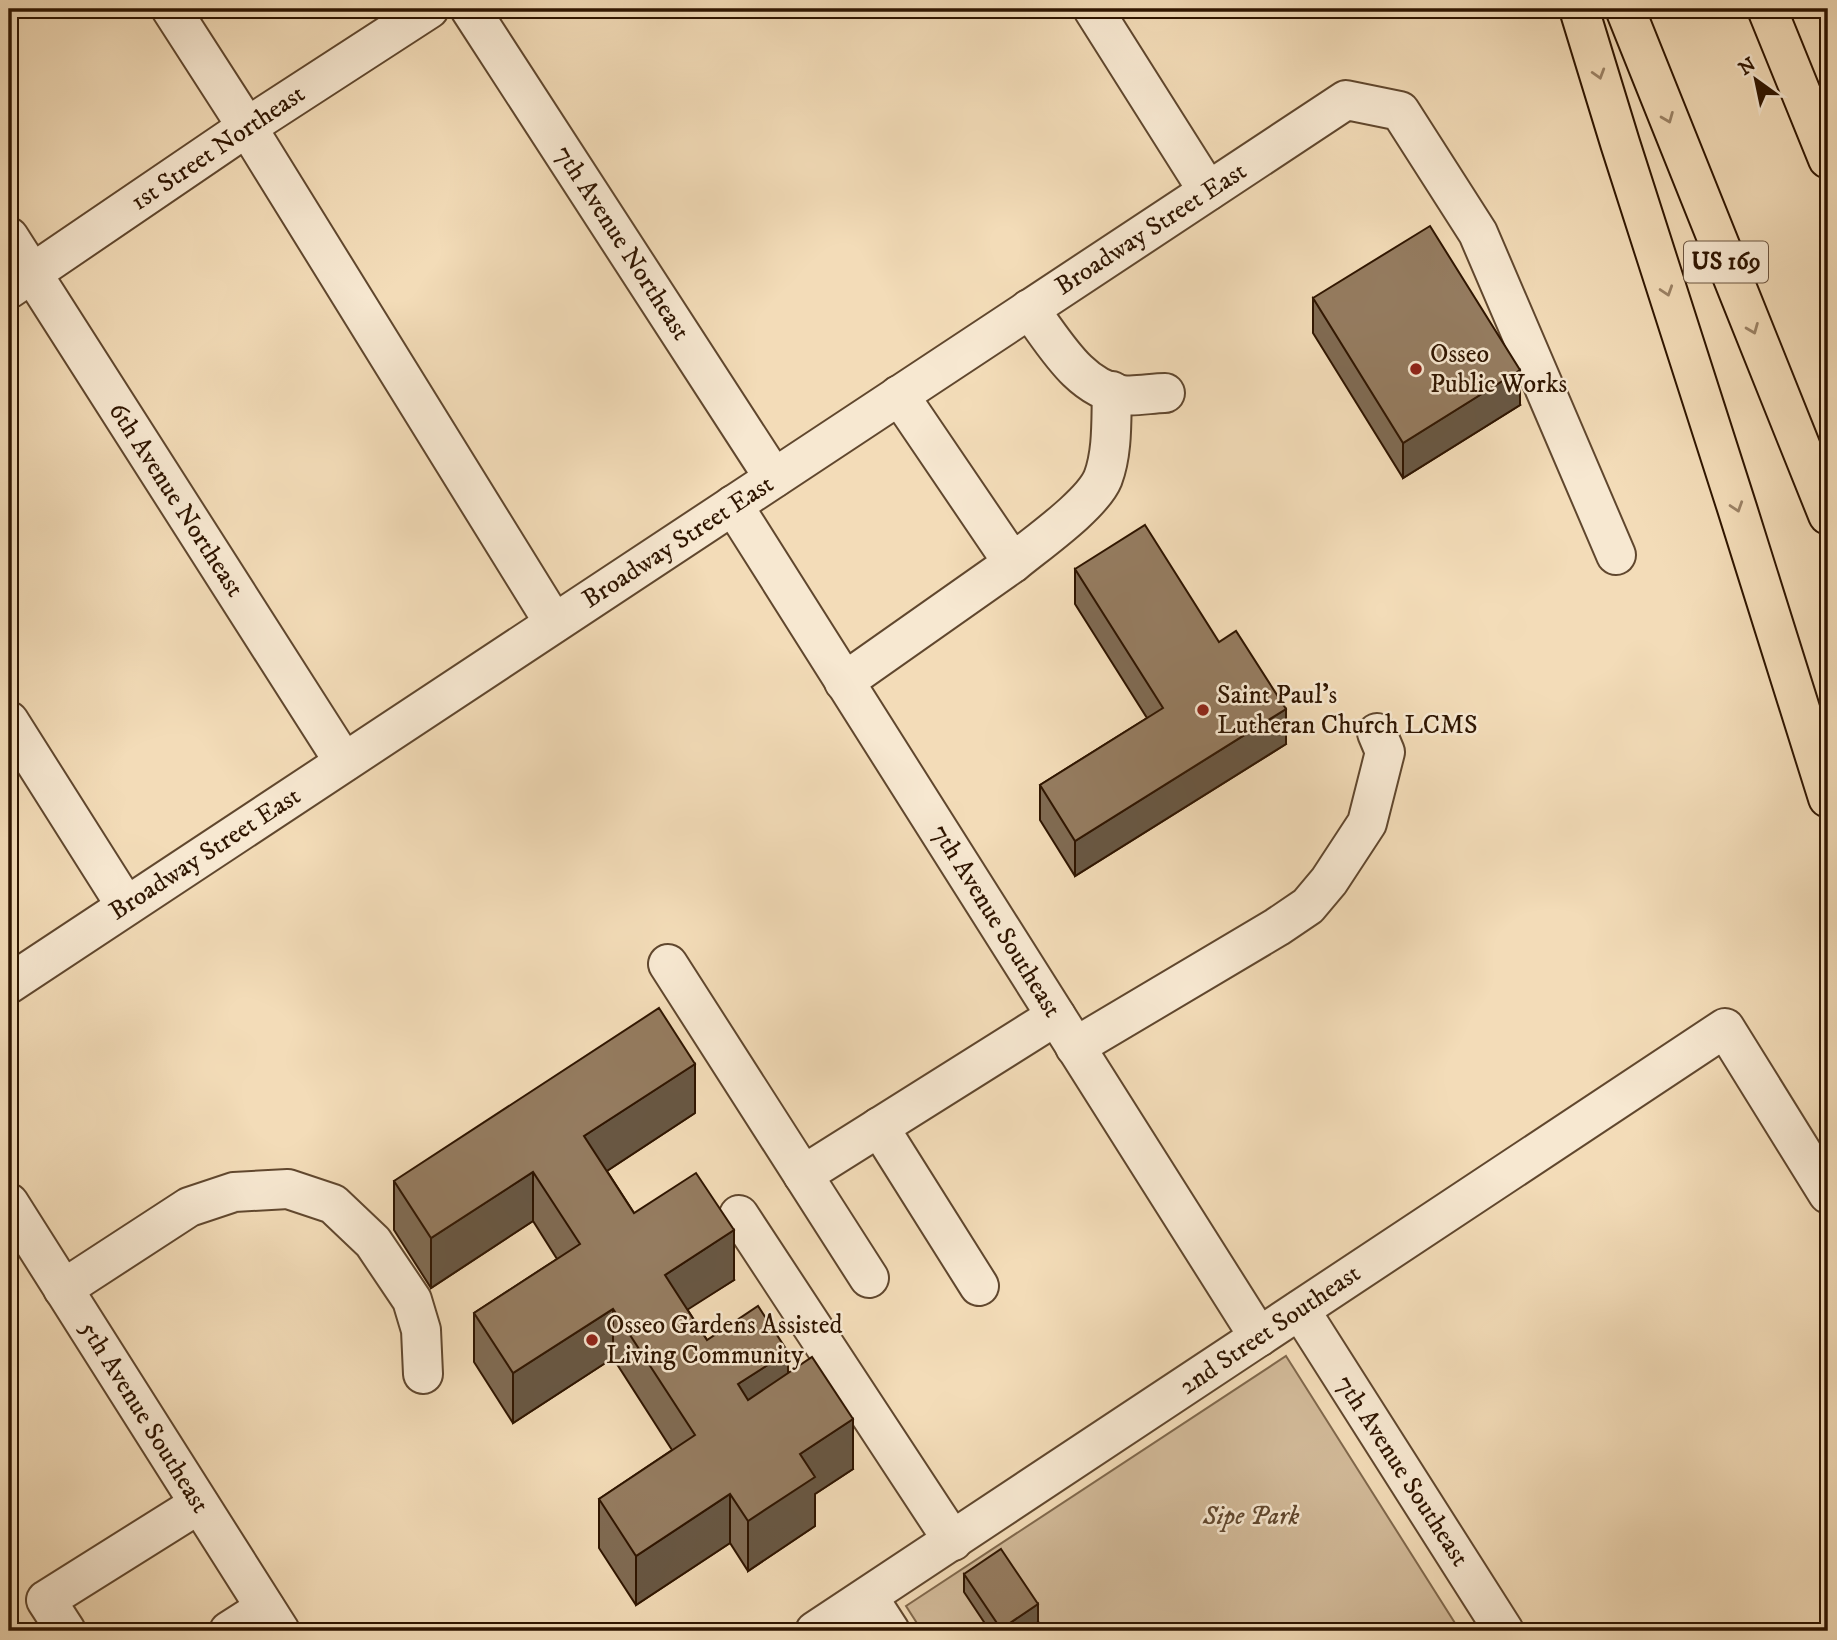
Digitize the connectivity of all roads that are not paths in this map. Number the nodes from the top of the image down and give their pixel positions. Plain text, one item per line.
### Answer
1 (171, 9) edge
2 (429, 9) edge
3 (470, 9) edge
4 (1093, 9) edge
5 (1579, 9) edge
6 (1625, 9) edge
7 (1767, 9) edge
8 (247, 127) junction
9 (1828, 159) edge
10 (1209, 191) junction
11 (9, 237) edge
12 (20, 281) edge
13 (1029, 309) junction
14 (1112, 391) junction
15 (1165, 393) dead end
16 (900, 395) junction
17 (774, 478) junction
18 (733, 505) junction
19 (1828, 515) edge
20 (1616, 555) dead end
21 (1013, 563) junction
22 (554, 623) junction
23 (844, 682) junction
24 (9, 721) edge
25 (1377, 733) dead end
26 (344, 762) junction
27 (1828, 798) edge
28 (126, 906) junction
29 (668, 964) dead end
30 (9, 984) edge
31 (1066, 1031) junction
32 (879, 1127) junction
33 (803, 1175) junction
34 (1828, 1194) edge
35 (9, 1203) edge
36 (739, 1214) dead end
37 (869, 1278) dead end
38 (979, 1286) dead end
39 (63, 1289) junction
40 (1300, 1310) junction
41 (1259, 1337) junction
42 (423, 1374) dead end
43 (199, 1504) junction
44 (953, 1541) junction
45 (868, 1597) junction
46 (272, 1620) edge
47 (66, 1631) edge
48 (229, 1631) edge
49 (815, 1631) edge
50 (890, 1631) edge
51 (1504, 1631) edge

1 - 8 street
2 - 8 street, 1st Street Northeast
3 - 17 street, 7th Avenue Northeast
4 - 10 street
5 -> 27 highway
6 -> 19 highway, US 169
7 - 9 highway
8 - 12 street, 1st Street Northeast
8 - 22 street
10 - 13 street, Broadway Street East
10 - 20 street, Broadway Street East
11 - 12 street, 6th Avenue Northeast
12 - 26 street, 6th Avenue Northeast
13 - 14 street
13 - 16 street, Broadway Street East
14 - 15 street
14 - 21 street
16 - 17 street, Broadway Street East
16 - 21 street
17 - 18 street, Broadway Street East
18 - 22 street, Broadway Street East
18 - 23 street, 7th Avenue Southeast
21 - 23 street
22 - 26 street, Broadway Street East
23 - 31 street, 7th Avenue Southeast
24 - 28 street
25 - 31 street
26 - 28 street, Broadway Street East
28 - 30 street, Broadway Street East
29 - 33 street
31 - 32 street
31 - 41 street, 7th Avenue Southeast
32 - 33 street
32 - 38 street
33 - 37 street
34 - 40 street, 2nd Street Southeast
35 - 39 street, 5th Avenue Southeast
36 - 44 street
39 - 42 street
39 - 43 street, 5th Avenue Southeast
40 - 41 street, 2nd Street Southeast
40 - 51 street, 7th Avenue Southeast
41 - 44 street, 2nd Street Southeast
43 - 46 street, 5th Avenue Southeast
43 - 47 street
44 - 45 street, 2nd Street Southeast
45 - 49 street, 2nd Street Southeast
45 - 50 street
46 - 48 street

